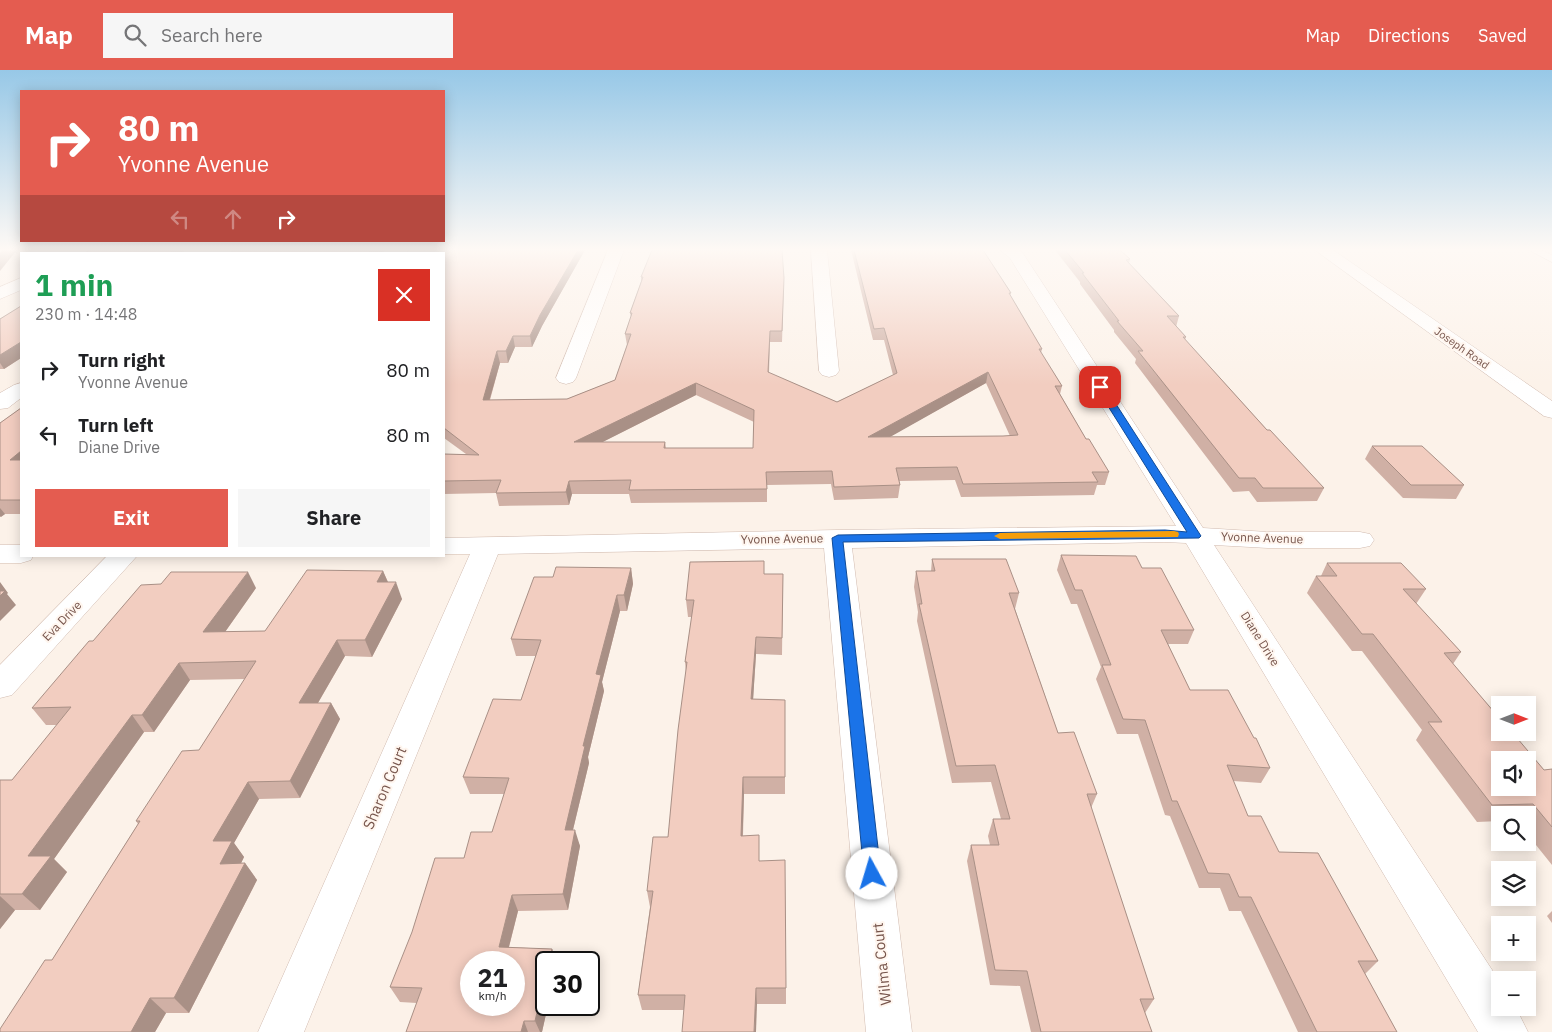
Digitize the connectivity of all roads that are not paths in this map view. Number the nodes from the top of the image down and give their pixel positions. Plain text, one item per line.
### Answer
1 (598, 295) edge
2 (823, 295) edge
3 (1041, 295) edge
4 (1387, 295) edge
5 (829, 371) dead end
6 (566, 378) dead end
7 (20, 389) edge
8 (0, 403) edge
9 (1552, 411) edge
10 (1195, 536) junction
11 (838, 538) junction
12 (1360, 540) dead end
13 (488, 545) junction
14 (445, 546) edge
15 (0, 554) edge
16 (20, 554) edge
17 (122, 557) edge
18 (0, 686) edge
19 (281, 1032) edge
20 (889, 1032) edge
21 (1505, 1032) edge

1 - 6 street
2 - 5 street
3 - 10 street, Diane Drive
4 - 9 street, Joseph Road
7 - 8 street
10 - 11 street, Yvonne Avenue
10 - 12 street, Yvonne Avenue
10 - 21 street, Diane Drive
11 - 13 street, Yvonne Avenue
11 - 20 street, Wilma Court
13 - 14 street, Yvonne Avenue
13 - 19 street, Sharon Court
15 - 16 street
17 - 18 street, Eva Drive

